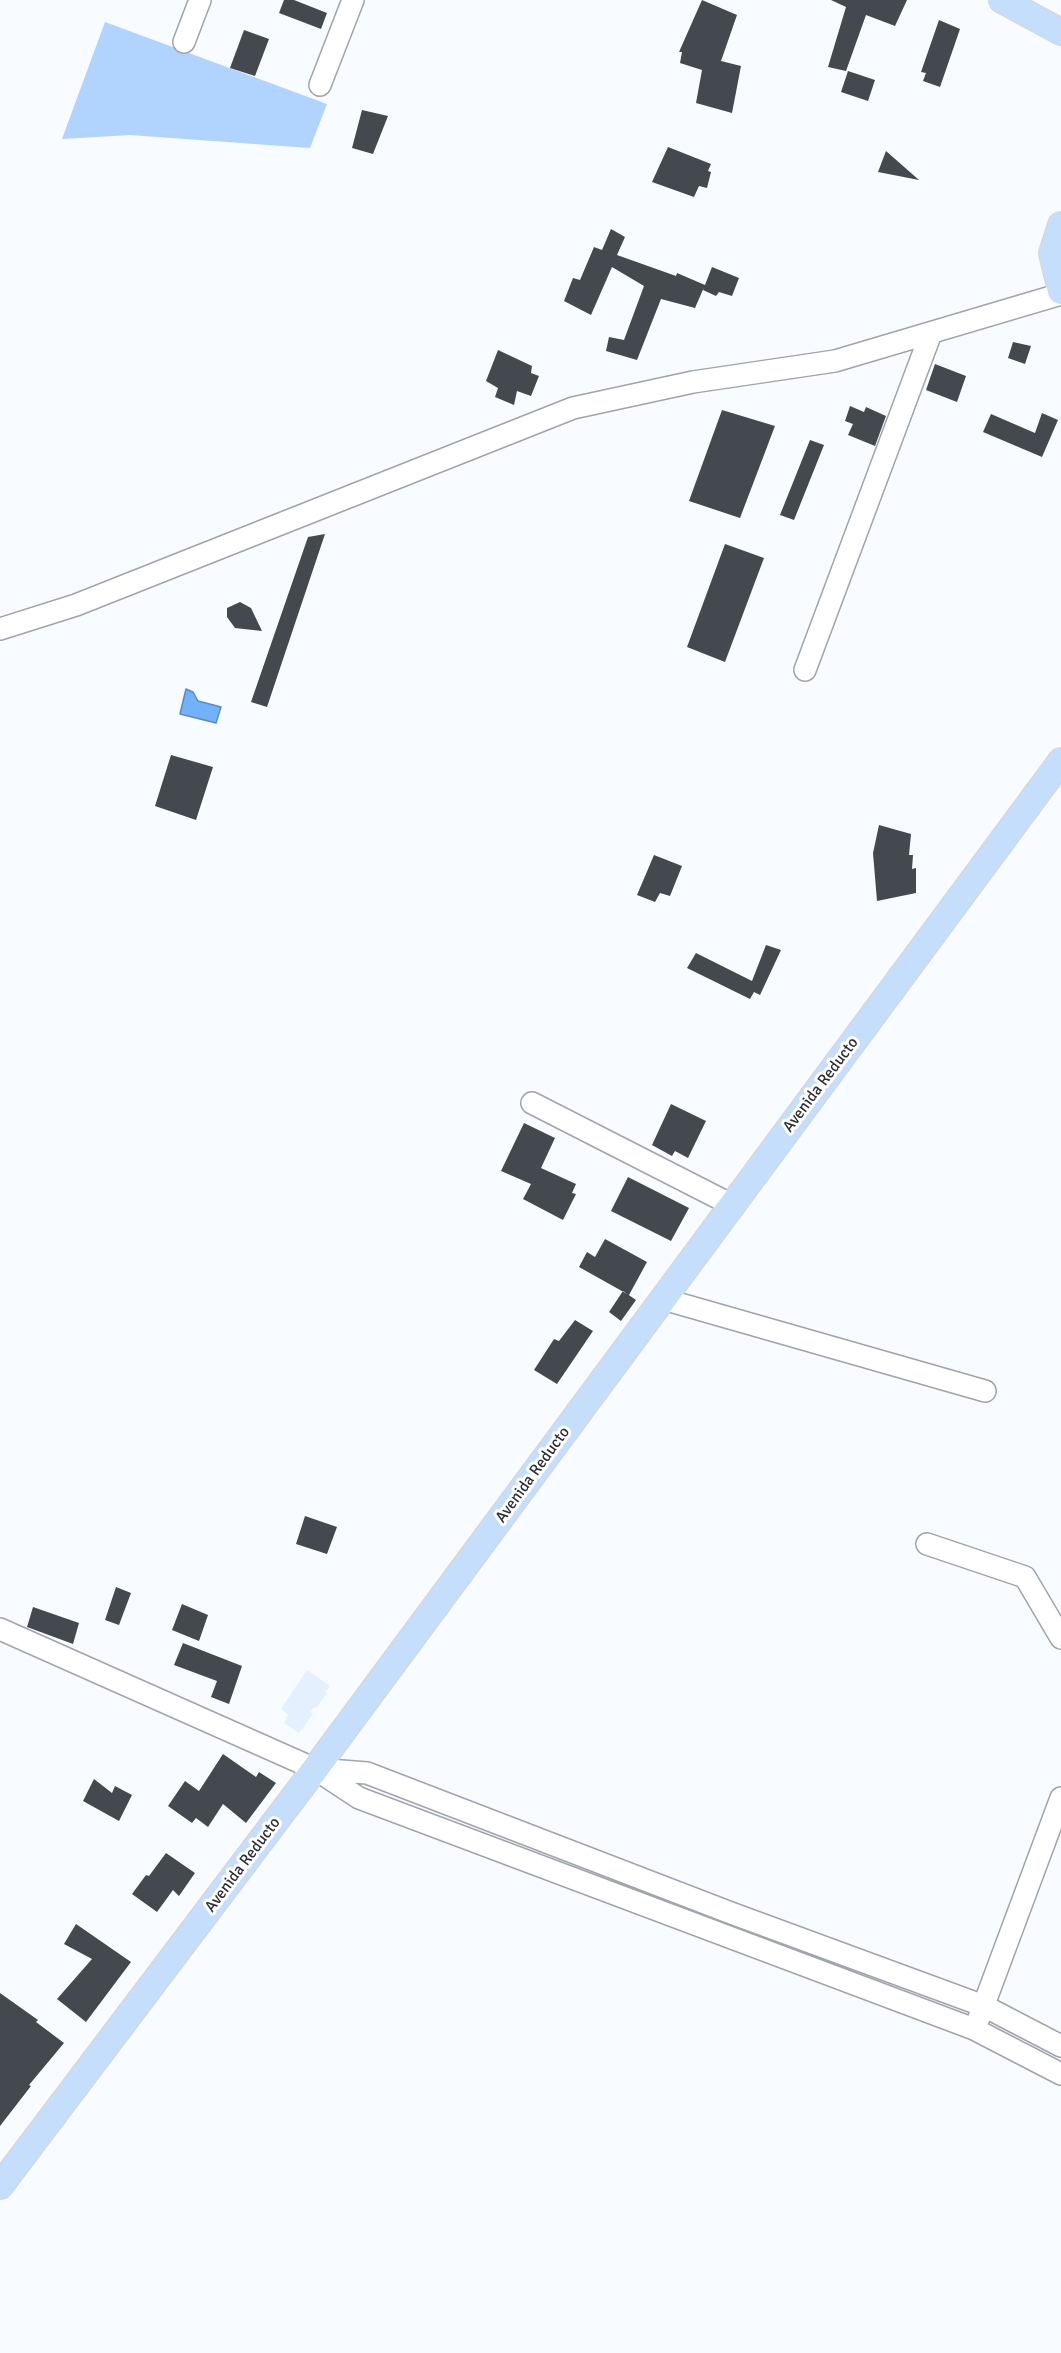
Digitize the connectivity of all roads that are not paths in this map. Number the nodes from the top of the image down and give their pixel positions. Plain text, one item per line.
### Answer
1 (200, 0) edge
2 (353, 0) edge
3 (1002, 0) edge
4 (1061, 32) edge
5 (184, 42) dead end
6 (320, 85) dead end
7 (1061, 225) edge
8 (1061, 292) edge
9 (931, 333) junction
10 (0, 629) edge
11 (805, 670) dead end
12 (1061, 761) edge
13 (532, 1103) dead end
14 (732, 1205) junction
15 (663, 1299) junction
16 (985, 1391) dead end
17 (927, 1544) dead end
18 (0, 1629) edge
19 (1061, 1638) edge
20 (315, 1769) junction
21 (1061, 1798) edge
22 (731, 1913) junction
23 (724, 1935) junction
24 (984, 2006) junction
25 (974, 2030) junction
26 (1061, 2046) edge
27 (1061, 2074) edge
28 (0, 2186) edge

1 - 5 street
2 - 6 street
3 - 4 main road
7 - 8 main road
8 - 9 street
9 - 10 street
9 - 11 street
12 - 14 main road, Avenida Reducto
13 - 14 street
14 - 15 main road, Avenida Reducto
15 - 16 street
15 - 20 main road, Avenida Reducto
17 - 19 street
18 - 20 street
20 - 22 street
20 - 23 street
20 - 28 main road, Avenida Reducto
21 - 24 street
22 - 23 street
22 - 24 street
23 - 25 street
24 - 25 street
24 - 26 street
25 - 27 street

